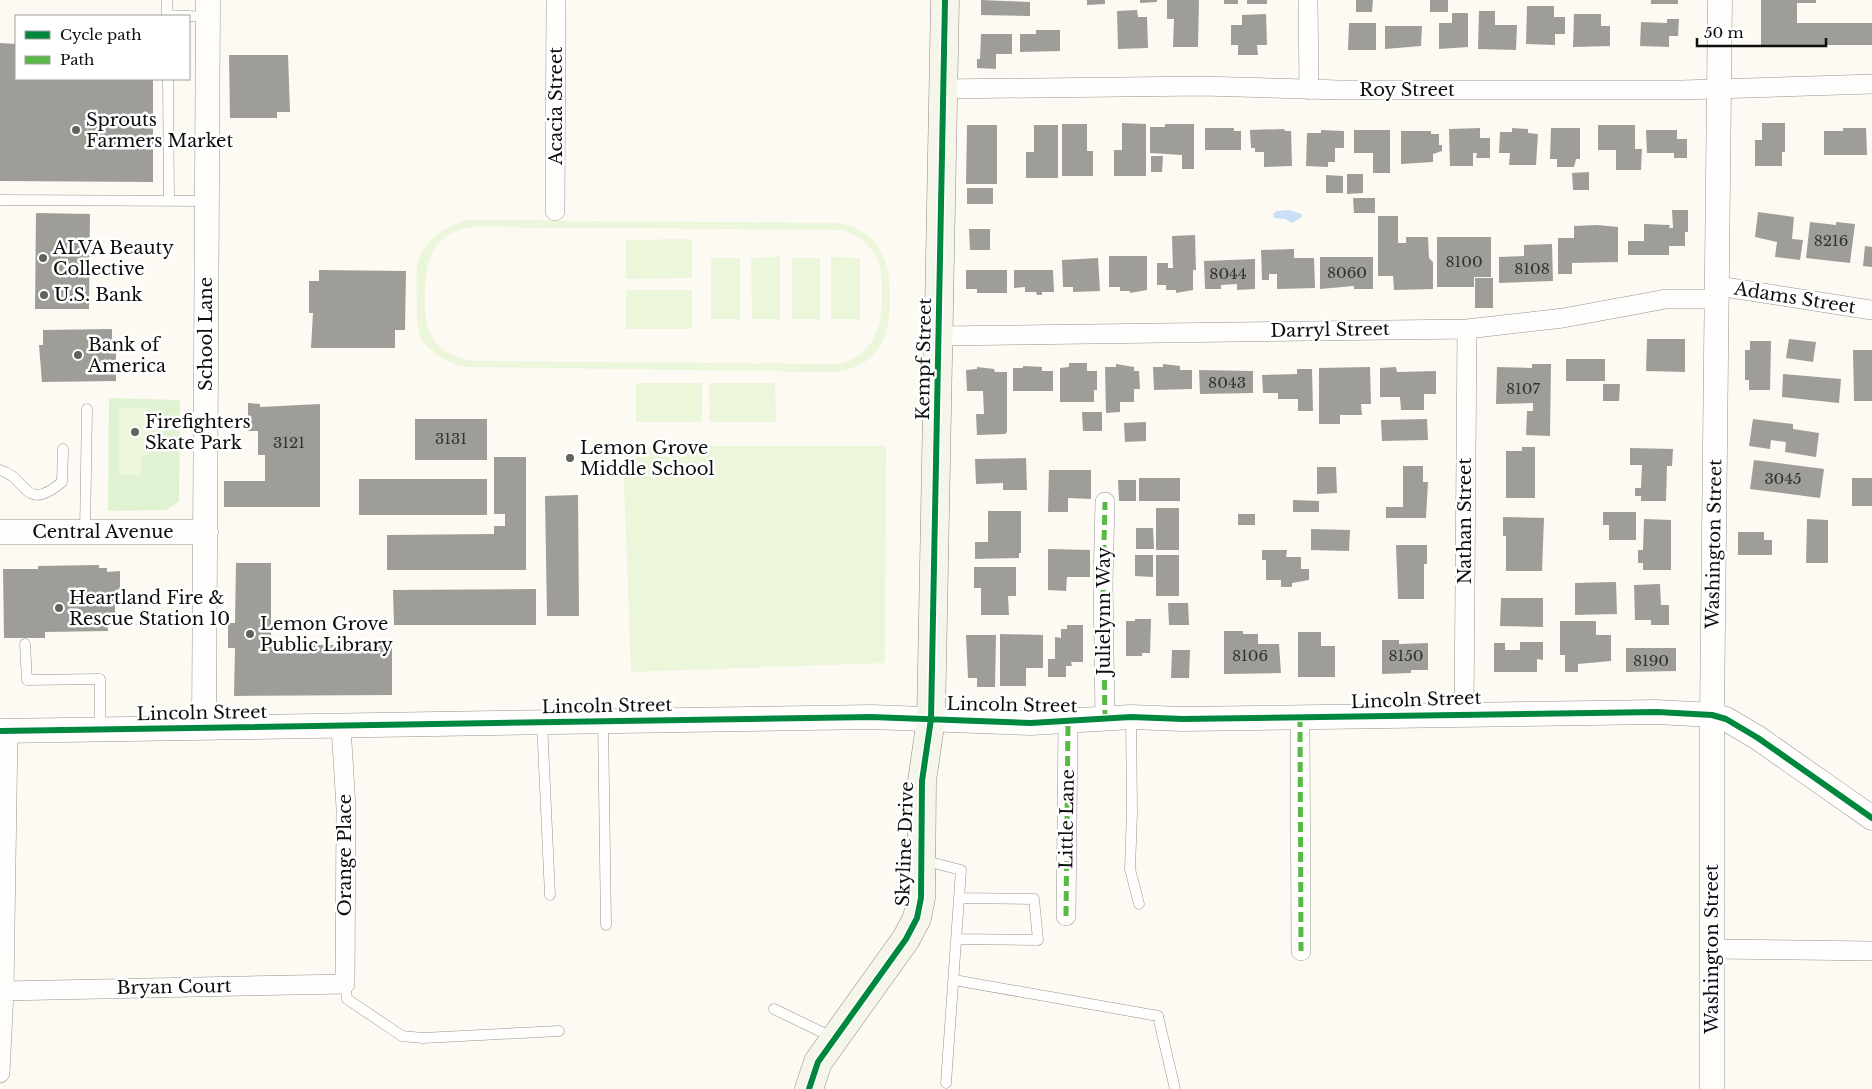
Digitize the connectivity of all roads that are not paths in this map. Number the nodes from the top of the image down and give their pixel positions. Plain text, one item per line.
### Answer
1 (167, 0) edge
2 (556, 0) edge
3 (945, 0) edge
4 (1308, 0) edge
5 (1720, 0) edge
6 (208, 9) edge
7 (167, 15) edge
8 (173, 15) edge
9 (168, 80) edge
10 (1872, 84) edge
11 (941, 90) junction
12 (1309, 90) junction
13 (1718, 90) junction
14 (0, 200) edge
15 (169, 200) junction
16 (207, 201) junction
17 (555, 212) dead end
18 (1718, 293) junction
19 (1872, 310) edge
20 (1467, 329) junction
21 (940, 336) junction
22 (87, 408) dead end
23 (63, 449) dead end
24 (0, 470) edge
25 (1105, 502) dead end
26 (0, 532) edge
27 (85, 532) junction
28 (206, 532) junction
29 (26, 644) dead end
30 (1464, 713) junction
31 (1712, 715) junction
32 (1130, 717) junction
33 (1300, 717) junction
34 (931, 719) junction
35 (603, 720) junction
36 (1105, 720) junction
37 (542, 722) junction
38 (1068, 722) junction
39 (341, 726) junction
40 (100, 728) junction
41 (204, 728) junction
42 (4, 731) edge
43 (1872, 818) edge
44 (921, 860) junction
45 (550, 895) dead end
46 (960, 898) junction
47 (1139, 904) dead end
48 (1066, 916) dead end
49 (606, 925) dead end
50 (957, 939) junction
51 (1712, 949) junction
52 (1301, 951) dead end
53 (1872, 951) edge
54 (954, 980) junction
55 (345, 984) junction
56 (4, 991) junction
57 (774, 1009) dead end
58 (559, 1031) dead end
59 (835, 1038) junction
60 (0, 1073) edge
61 (946, 1083) dead end
62 (808, 1089) edge
63 (1175, 1089) edge
64 (1712, 1089) edge

1 - 7 lane
2 - 17 street, Acacia Street
3 - 11 main road, Kempf Street
4 - 12 street
5 - 13 street, Washington Street
6 - 8 lane
6 - 16 street, School Lane
9 - 15 lane
10 - 13 street, Roy Street
11 - 12 street, Roy Street
11 - 21 main road, Kempf Street
12 - 13 street, Roy Street
13 - 18 street, Washington Street
14 - 15 lane
15 - 16 lane
16 - 28 street, School Lane
18 - 19 street, Adams Street
18 - 20 street, Darryl Street
18 - 31 street, Washington Street
20 - 21 street, Darryl Street
20 - 30 street, Nathan Street
21 - 34 main road, Kempf Street
22 - 27 lane
23 - 24 lane
25 - 36 street, Julielynn Way
26 - 27 street, Central Avenue
27 - 28 street, Central Avenue
28 - 41 street, School Lane
29 - 40 lane
30 - 31 street, Lincoln Street
30 - 33 street, Lincoln Street
31 - 43 street, Lincoln Street
31 - 51 street, Washington Street
32 - 33 street, Lincoln Street
32 - 36 street, Lincoln Street
32 - 47 lane
33 - 52 street
34 - 35 street, Lincoln Street
34 - 38 street, Lincoln Street
34 - 44 main road, Skyline Drive
35 - 37 street, Lincoln Street
35 - 49 lane
36 - 38 street, Lincoln Street
37 - 39 street, Lincoln Street
37 - 45 lane
38 - 48 street, Little Lane
39 - 41 street, Lincoln Street
39 - 55 street, Orange Place
40 - 41 street, Lincoln Street
40 - 42 street, Lincoln Street
42 - 56 street
44 - 46 lane
44 - 59 main road, Skyline Drive
46 - 50 lane
46 - 50 lane
50 - 54 lane
51 - 53 street
51 - 64 street, Washington Street
54 - 61 lane
54 - 63 lane
55 - 56 street, Bryan Court
55 - 58 lane
56 - 60 street
57 - 59 lane
59 - 62 main road, Skyline Drive

